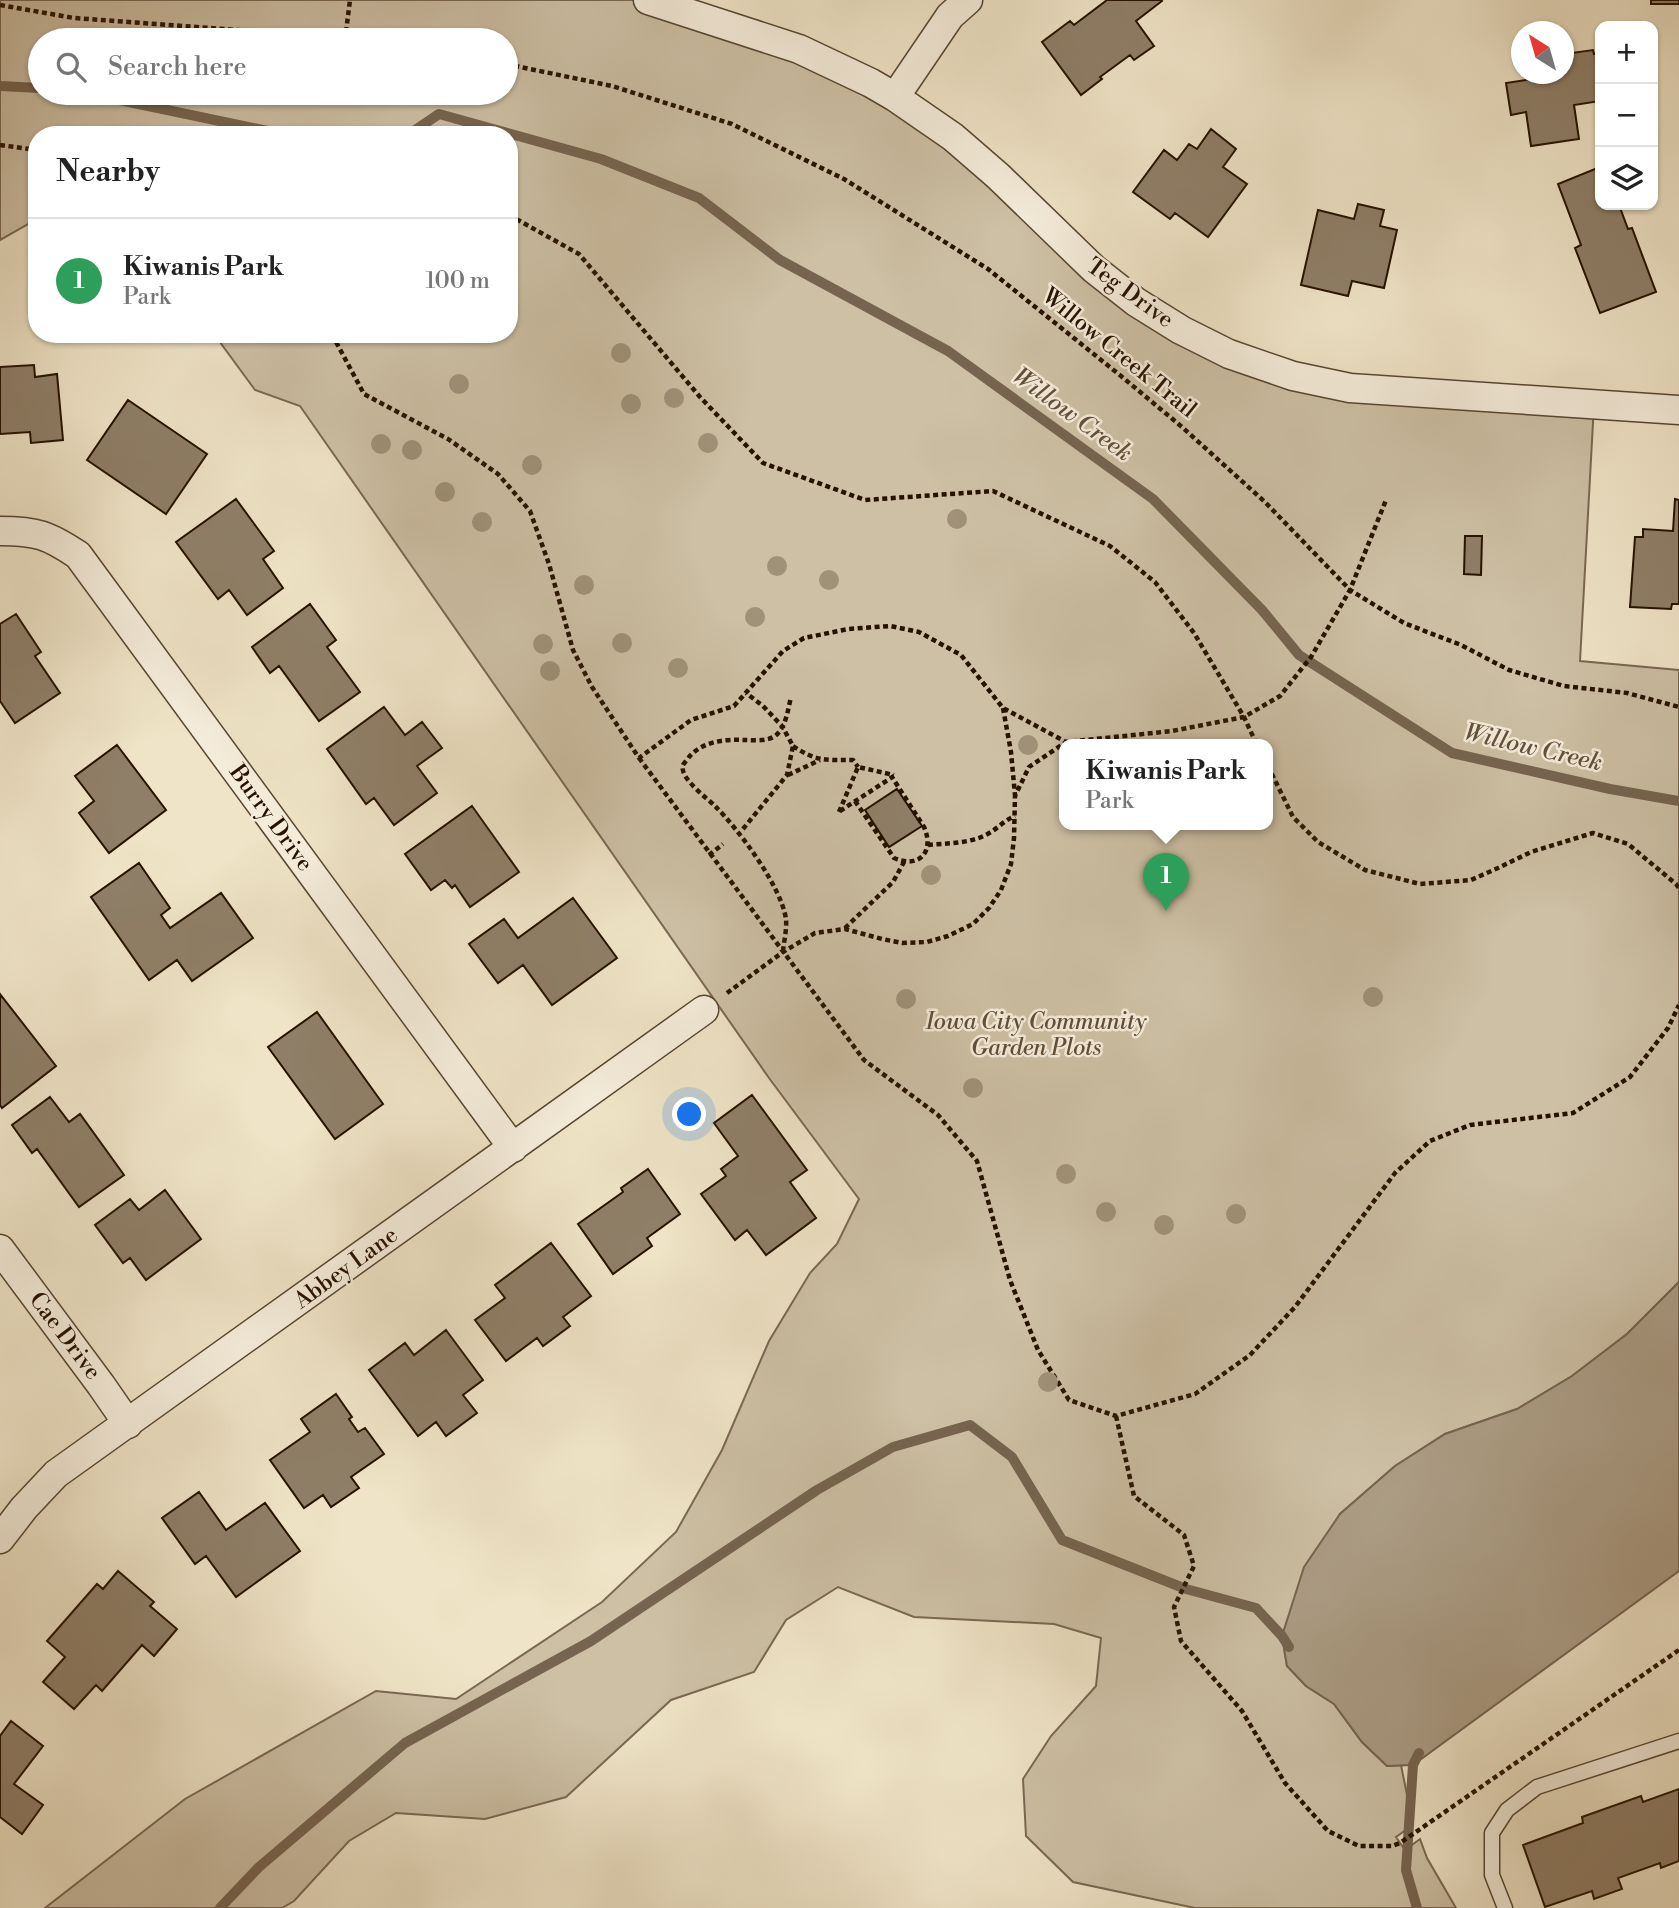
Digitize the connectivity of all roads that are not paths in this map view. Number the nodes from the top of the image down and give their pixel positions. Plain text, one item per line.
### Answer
1 (648, 0) edge
2 (968, 0) edge
3 (895, 97) junction
4 (1679, 410) edge
5 (0, 531) edge
6 (704, 1010) road end
7 (513, 1149) junction
8 (0, 1250) edge
9 (128, 1424) junction
10 (0, 1539) edge
11 (1679, 1741) edge
12 (1505, 1908) edge

1 - 3 street, Teg Drive
2 - 3 street
3 - 4 street, Teg Drive
5 - 7 street, Burry Drive
6 - 7 street, Abbey Lane
7 - 9 street, Abbey Lane
8 - 9 street, Cae Drive
9 - 10 street, Abbey Lane
11 - 12 lane

